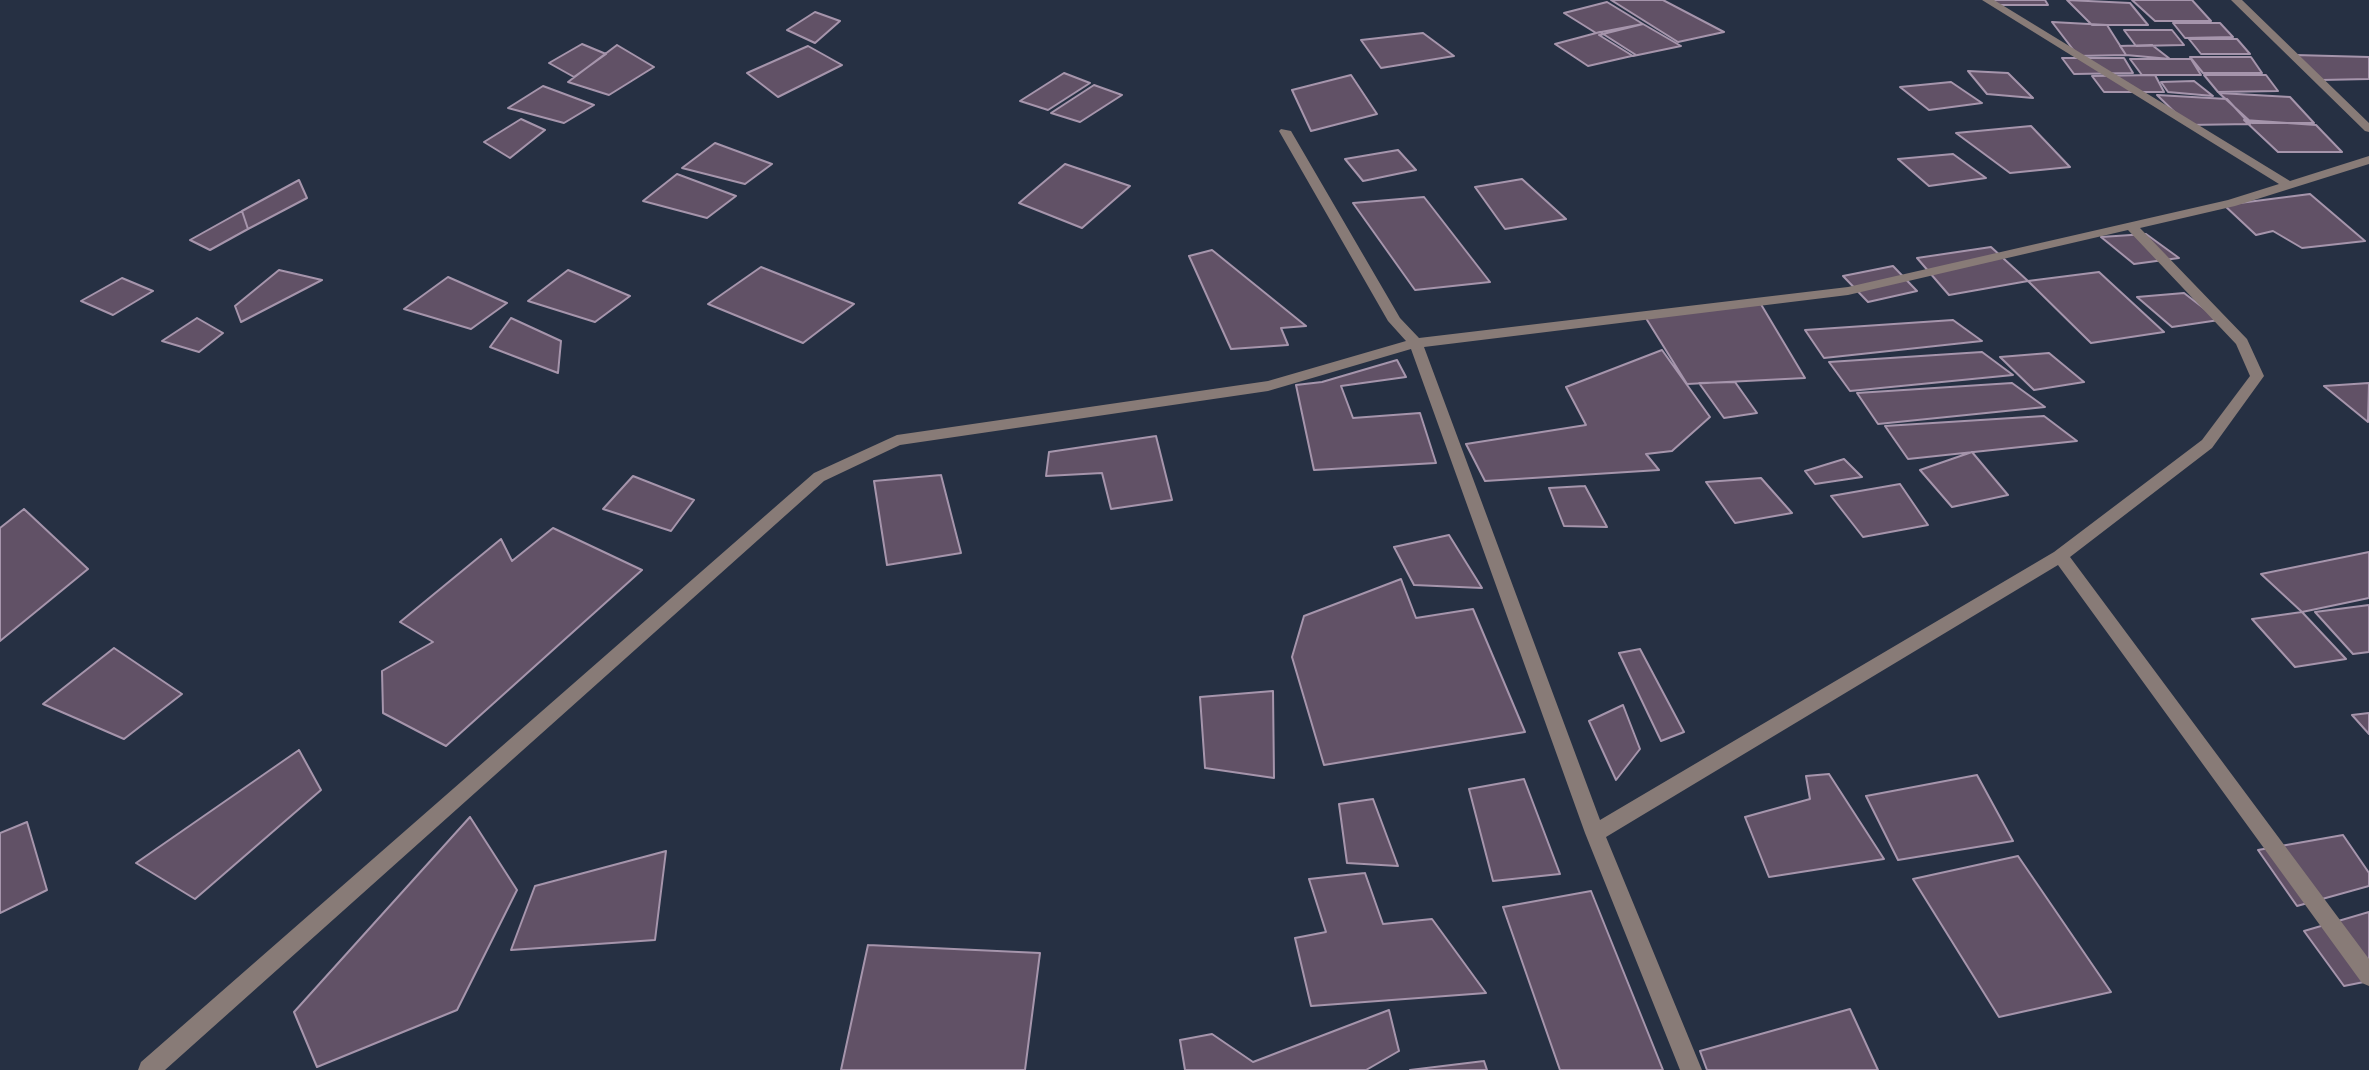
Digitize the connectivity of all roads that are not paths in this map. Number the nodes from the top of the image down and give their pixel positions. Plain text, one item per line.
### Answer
1 (1987, 0) edge
2 (2236, 0) edge
3 (2369, 129) edge
4 (1285, 131) dead end
5 (2369, 160) edge
6 (2289, 185) junction
7 (2131, 226) junction
8 (1416, 343) junction
9 (2060, 556) junction
10 (1595, 833) junction
11 (2369, 976) edge
12 (149, 1070) edge
13 (1691, 1070) edge

1 - 6 street
2 - 3 street
4 - 8 street
5 - 6 street
6 - 7 street
7 - 8 street
7 - 9 street
8 - 10 street
8 - 12 street
9 - 10 street
9 - 11 street
10 - 13 street

